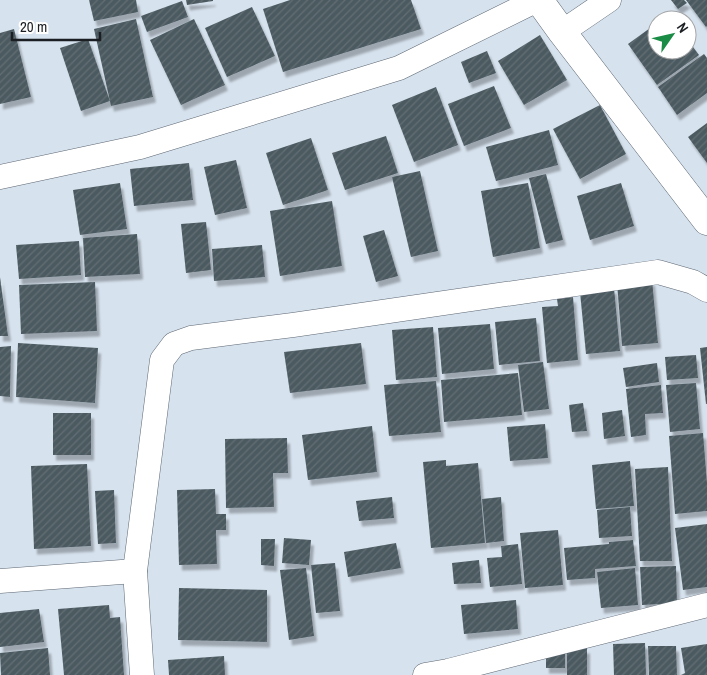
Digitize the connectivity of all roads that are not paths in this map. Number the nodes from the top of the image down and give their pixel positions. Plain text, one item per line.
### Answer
1 (538, 0) edge
2 (609, 0) edge
3 (562, 32) junction
4 (0, 177) edge
5 (707, 221) edge
6 (707, 290) edge
7 (135, 571) junction
8 (0, 581) edge
9 (707, 605) edge
10 (448, 673) edge
11 (142, 675) edge
12 (424, 675) edge

1 - 3 street
1 - 4 street
2 - 3 street
3 - 5 street
6 - 7 street
7 - 8 street
7 - 11 street
9 - 10 street
10 - 12 street

